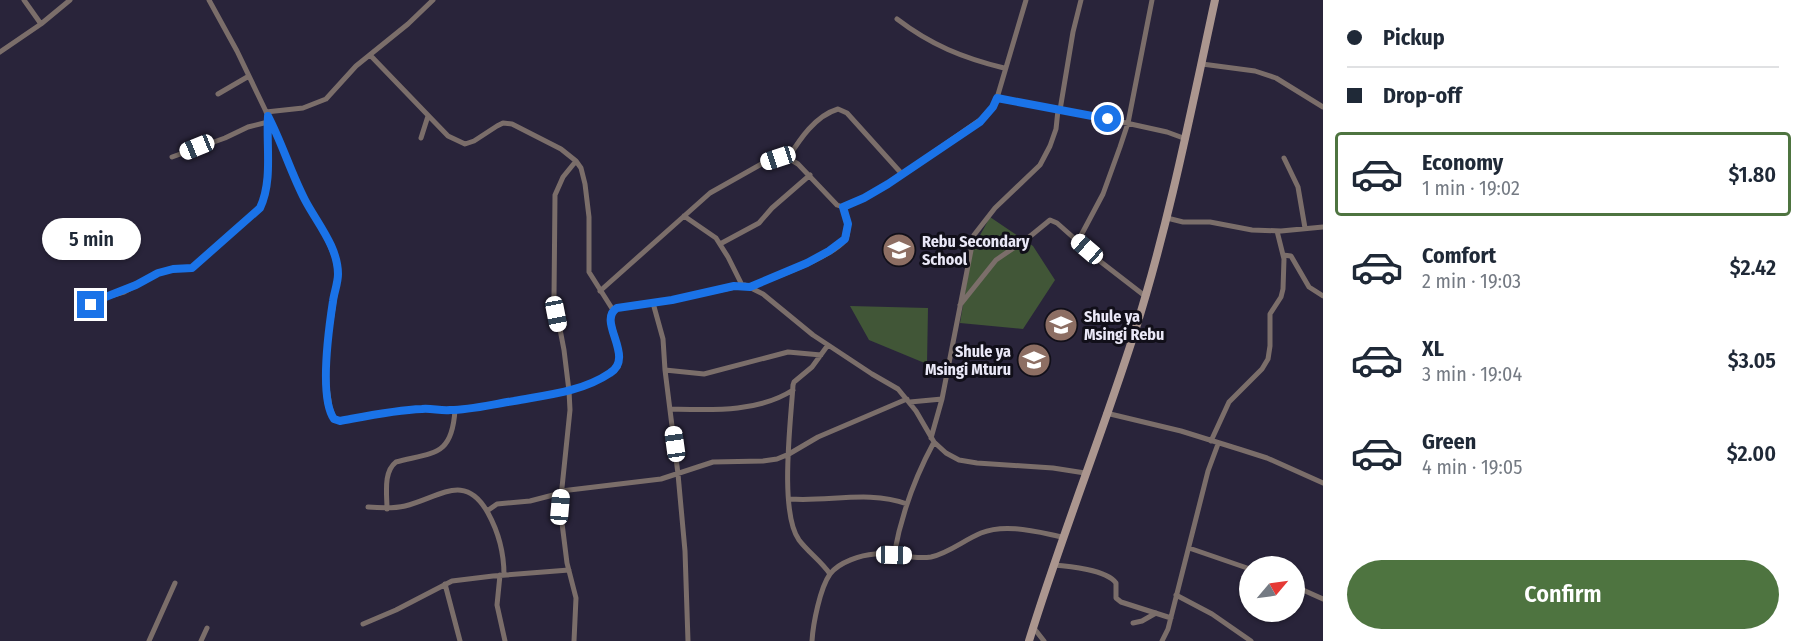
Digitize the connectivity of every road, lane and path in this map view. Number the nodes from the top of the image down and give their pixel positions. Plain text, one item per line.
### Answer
1 (24, 0) edge
2 (70, 0) edge
3 (209, 0) edge
4 (433, 0) edge
5 (1026, 0) edge
6 (1082, 0) edge
7 (1152, 0) edge
8 (1215, 0) edge
9 (897, 19) dead end
10 (41, 24) junction
11 (0, 52) edge
12 (370, 55) junction
13 (1202, 64) junction
14 (1004, 68) junction
15 (249, 76) junction
16 (218, 94) dead end
17 (997, 98) junction
18 (1323, 107) edge
19 (1059, 110) junction
20 (428, 116) junction
21 (268, 117) junction
22 (1128, 123) junction
23 (421, 138) dead end
24 (1186, 139) junction
25 (172, 157) dead end
26 (788, 158) junction
27 (1284, 158) dead end
28 (576, 161) junction
29 (902, 174) junction
30 (810, 175) junction
31 (843, 207) junction
32 (684, 216) junction
33 (1167, 218) junction
34 (1323, 227) edge
35 (1305, 228) junction
36 (1278, 231) junction
37 (1078, 241) junction
38 (720, 244) junction
39 (1283, 255) junction
40 (742, 285) junction
41 (750, 287) junction
42 (600, 291) junction
43 (1145, 296) junction
44 (1323, 296) edge
45 (653, 303) junction
46 (91, 305) dead end
47 (959, 306) junction
48 (613, 310) junction
49 (828, 345) junction
50 (821, 355) junction
51 (665, 370) junction
52 (793, 390) junction
53 (569, 391) junction
54 (942, 399) junction
55 (909, 400) junction
56 (670, 409) junction
57 (455, 410) junction
58 (1106, 413) junction
59 (933, 440) junction
60 (1211, 441) junction
61 (1218, 444) junction
62 (789, 454) junction
63 (1085, 473) junction
64 (678, 474) junction
65 (1323, 483) edge
66 (561, 492) junction
67 (790, 499) junction
68 (907, 504) junction
69 (368, 507) dead end
70 (387, 509) junction
71 (487, 511) junction
72 (1063, 537) junction
73 (1189, 548) junction
74 (894, 555) junction
75 (1053, 565) junction
76 (1239, 565) edge
77 (569, 570) junction
78 (830, 574) junction
79 (502, 575) junction
80 (175, 583) dead end
81 (445, 584) junction
82 (1305, 591) edge
83 (1176, 595) junction
84 (1323, 599) edge
85 (1156, 613) junction
86 (1171, 618) junction
87 (1133, 623) dead end
88 (363, 624) dead end
89 (1033, 627) junction
90 (207, 628) dead end
91 (149, 641) edge
92 (201, 641) edge
93 (460, 641) edge
94 (505, 641) edge
95 (574, 641) edge
96 (688, 641) edge
97 (812, 641) edge
98 (1029, 641) edge
99 (1044, 641) edge
100 (1162, 641) edge
101 (1251, 641) edge

1 - 10 street
2 - 10 street
3 - 15 street
4 - 12 street
5 - 14 street
6 - 19 street
7 - 22 street
8 - 13 main road
9 - 14 street
10 - 11 street
12 - 20 street
12 - 21 street
13 - 18 street
13 - 24 main road
14 - 17 street
15 - 16 street
15 - 21 street
17 - 19 street
17 - 29 street
19 - 22 street
19 - 47 street
20 - 23 street
20 - 28 street
21 - 25 street
21 - 46 street
21 - 57 street
22 - 24 street
22 - 37 street
24 - 33 main road
26 - 29 street
26 - 30 street
26 - 32 street
27 - 35 street
28 - 42 street
28 - 53 street
29 - 31 street
30 - 31 street
30 - 38 street
31 - 41 street
32 - 38 street
32 - 42 street
33 - 36 street
33 - 43 main road
34 - 35 street
35 - 36 street
36 - 39 street
37 - 43 street
37 - 47 street
38 - 40 street
39 - 44 street
39 - 60 street
40 - 41 street
40 - 45 street
41 - 49 street
42 - 48 street
43 - 58 main road
45 - 48 street
45 - 51 street
47 - 54 street
48 - 53 street
49 - 50 street
49 - 55 street
50 - 51 street
50 - 52 street
51 - 56 street
52 - 56 street
52 - 62 street
53 - 57 street
53 - 66 street
54 - 55 street
54 - 59 street
55 - 59 street
55 - 62 street
56 - 64 street
57 - 70 street
58 - 60 street
58 - 63 main road
59 - 63 street
59 - 68 street
60 - 61 street
61 - 65 street
61 - 73 street
62 - 64 street
62 - 67 street
63 - 72 main road
64 - 66 street
64 - 96 street
66 - 71 street
66 - 77 street
67 - 68 street
67 - 78 street
68 - 74 street
69 - 70 street
70 - 71 street
71 - 79 street
72 - 74 street
72 - 75 main road
73 - 76 street
73 - 83 street
74 - 78 street
75 - 85 street
75 - 89 main road
77 - 79 street
77 - 95 street
78 - 97 street
79 - 81 street
79 - 94 street
80 - 91 street
81 - 88 street
81 - 93 street
82 - 84 street
83 - 86 street
83 - 101 street
85 - 86 street
85 - 87 street
86 - 100 street
89 - 98 main road
89 - 99 street
90 - 92 street

